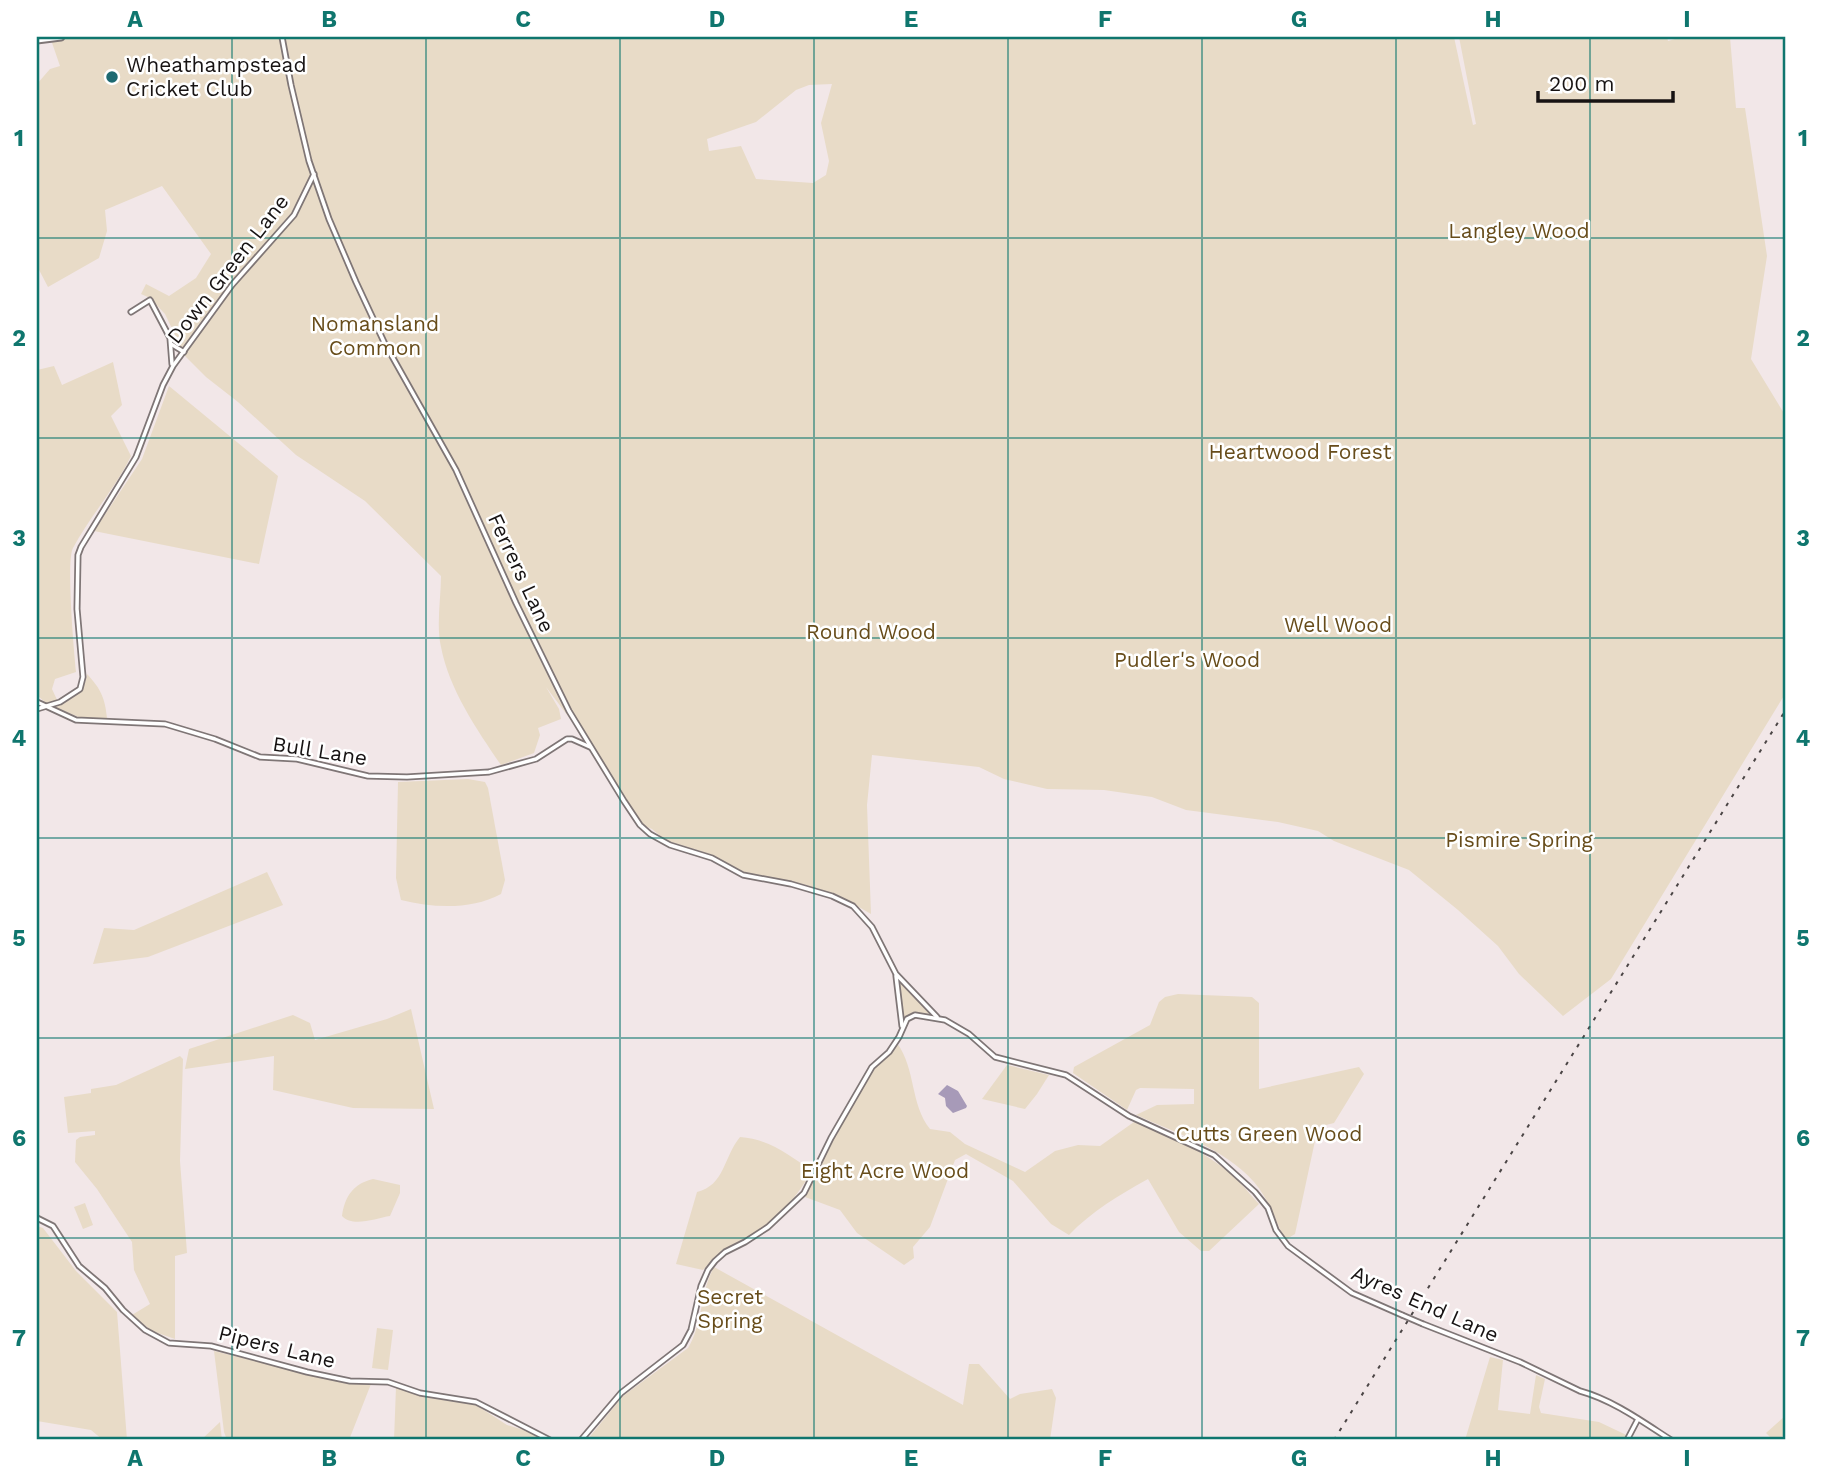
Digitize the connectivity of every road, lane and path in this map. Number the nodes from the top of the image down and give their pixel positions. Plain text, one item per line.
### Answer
1 (54, 37) edge
2 (61, 37) edge
3 (282, 37) edge
4 (37, 40) edge
5 (314, 174) junction
6 (131, 312) dead end
7 (171, 344) junction
8 (184, 352) junction
9 (173, 366) junction
10 (37, 702) edge
11 (45, 707) junction
12 (37, 709) edge
13 (590, 747) junction
14 (896, 974) junction
15 (937, 1017) junction
16 (902, 1026) junction
17 (37, 1218) edge
18 (1638, 1419) junction
19 (550, 1440) edge
20 (580, 1440) edge
21 (1626, 1440) edge
22 (1671, 1440) edge

1 - 2 main road
1 - 4 main road
3 - 5 street, Ferrers Lane
5 - 8 street, Down Green Lane
5 - 13 street, Ferrers Lane
6 - 7 street
7 - 8 street
7 - 9 street
8 - 9 street, Down Green Lane
9 - 11 street, Down Green Lane
10 - 11 street
11 - 12 street, Down Green Lane
11 - 13 street, Bull Lane
13 - 14 street, Ferrers Lane
14 - 15 street, Ferrers Lane
14 - 16 street, Ferrers Lane
15 - 16 street
15 - 18 street, Ayres End Lane, bridge
16 - 20 street
17 - 19 street, Pipers Lane
18 - 21 street
18 - 22 street, Ayres End Lane

